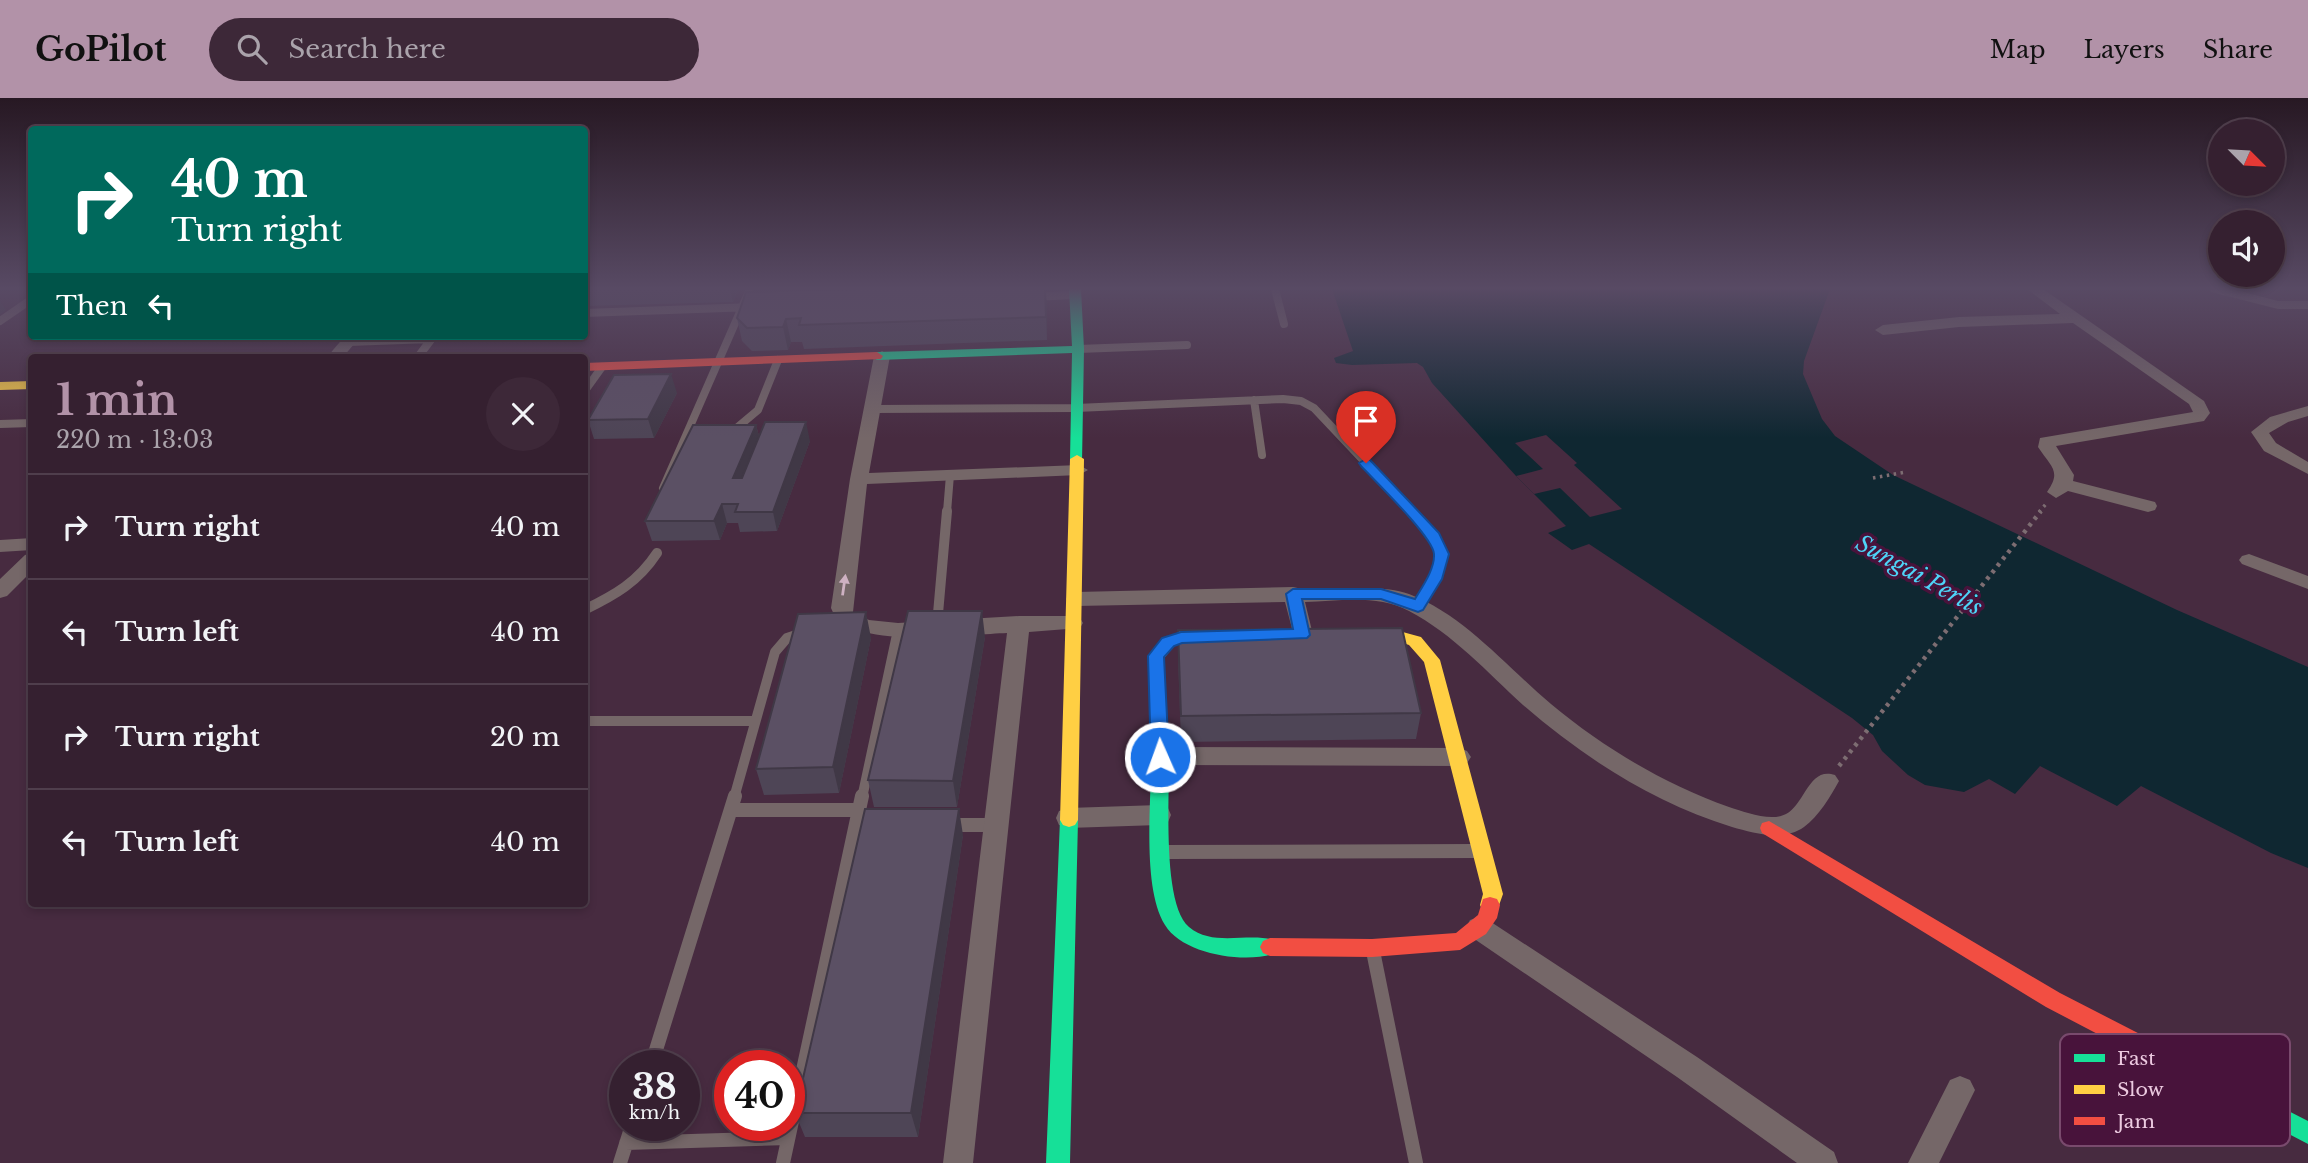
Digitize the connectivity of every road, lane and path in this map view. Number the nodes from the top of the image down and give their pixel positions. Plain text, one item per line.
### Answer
1 (728, 339) edge
2 (1077, 339) edge
3 (2108, 339) edge
4 (350, 340) edge
5 (1187, 345) dead end
6 (1078, 349) junction
7 (338, 354) edge
8 (882, 356) junction
9 (778, 360) junction
10 (718, 363) junction
11 (602, 367) junction
12 (588, 368) edge
13 (28, 385) edge
14 (0, 386) edge
15 (588, 386) edge
16 (1254, 400) junction
17 (1076, 408) junction
18 (874, 410) junction
19 (2308, 411) edge
20 (0, 424) edge
21 (28, 424) edge
22 (727, 433) edge
23 (694, 438) edge
24 (684, 440) junction
25 (1262, 455) dead end
26 (2308, 469) edge
27 (1079, 470) junction
28 (1906, 472) dead end
29 (950, 475) junction
30 (1873, 478) dead end
31 (859, 479) junction
32 (2060, 488) junction
33 (659, 497) edge
34 (2148, 506) dead end
35 (28, 544) edge
36 (0, 546) edge
37 (657, 553) dead end
38 (2249, 560) dead end
39 (28, 563) edge
40 (2308, 583) edge
41 (0, 591) edge
42 (1293, 594) junction
43 (1076, 599) junction
44 (1418, 607) junction
45 (588, 608) edge
46 (852, 622) junction
47 (1020, 624) junction
48 (1073, 624) junction
49 (937, 628) junction
50 (898, 629) junction
51 (1302, 635) junction
52 (588, 721) edge
53 (755, 721) junction
54 (1160, 757) junction
55 (1459, 757) junction
56 (1827, 781) joint
57 (731, 810) junction
58 (859, 810) junction
59 (1159, 815) junction
60 (1069, 818) junction
61 (933, 825) edge
62 (997, 825) junction
63 (1769, 828) junction
64 (1483, 851) junction
65 (1161, 852) junction
66 (1479, 928) junction
67 (1373, 948) junction
68 (2118, 1034) edge
69 (655, 1050) edge
70 (805, 1066) edge
71 (1960, 1090) dead end
72 (2290, 1124) edge
73 (2308, 1133) edge
74 (714, 1140) edge
75 (787, 1141) edge
76 (626, 1143) joint
77 (620, 1163) edge
78 (783, 1163) edge
79 (958, 1163) edge
80 (1058, 1163) edge
81 (1416, 1163) edge
82 (1823, 1163) edge
83 (1923, 1163) edge

1 - 10 lane
2 - 6 main road
3 - 32 street
4 - 7 street
5 - 6 lane
6 - 8 main road
6 - 17 main road
8 - 9 main road
8 - 18 street
9 - 10 main road
9 - 22 lane
10 - 11 main road
10 - 24 lane
11 - 12 main road
11 - 15 lane
13 - 14 main road
16 - 17 lane
16 - 25 lane
16 - 44 lane
17 - 18 lane
17 - 27 main road
18 - 31 street
19 - 26 street
20 - 21 lane
23 - 24 lane
24 - 33 lane
27 - 29 street
27 - 43 main road
28 - 30 path
29 - 31 street
29 - 49 lane
46 -> 31 street
32 - 34 street
32 - 56 path
35 - 36 street
37 - 45 lane
38 - 40 street
39 - 41 street
42 - 43 street
42 - 44 street
42 - 51 street
43 - 48 main road
44 - 63 street
46 - 50 street
46 - 53 lane
47 - 48 street
47 - 49 street
47 - 62 street
48 - 60 main road
49 - 50 street
50 - 58 lane
51 - 54 main road
51 - 55 main road
52 - 53 lane
53 - 57 lane
54 - 55 street
54 - 59 main road
55 - 64 main road
56 - 63 street
57 - 58 lane
57 - 69 lane
58 - 70 lane
59 - 60 street
59 - 65 main road
60 - 80 main road
61 - 62 lane
62 - 79 street
63 - 68 main road
64 - 65 lane
64 - 66 main road
65 - 67 main road
66 - 67 main road
66 - 82 street
67 - 81 lane
71 - 83 street
72 - 73 main road
74 - 76 lane
75 - 78 lane
76 - 77 lane

